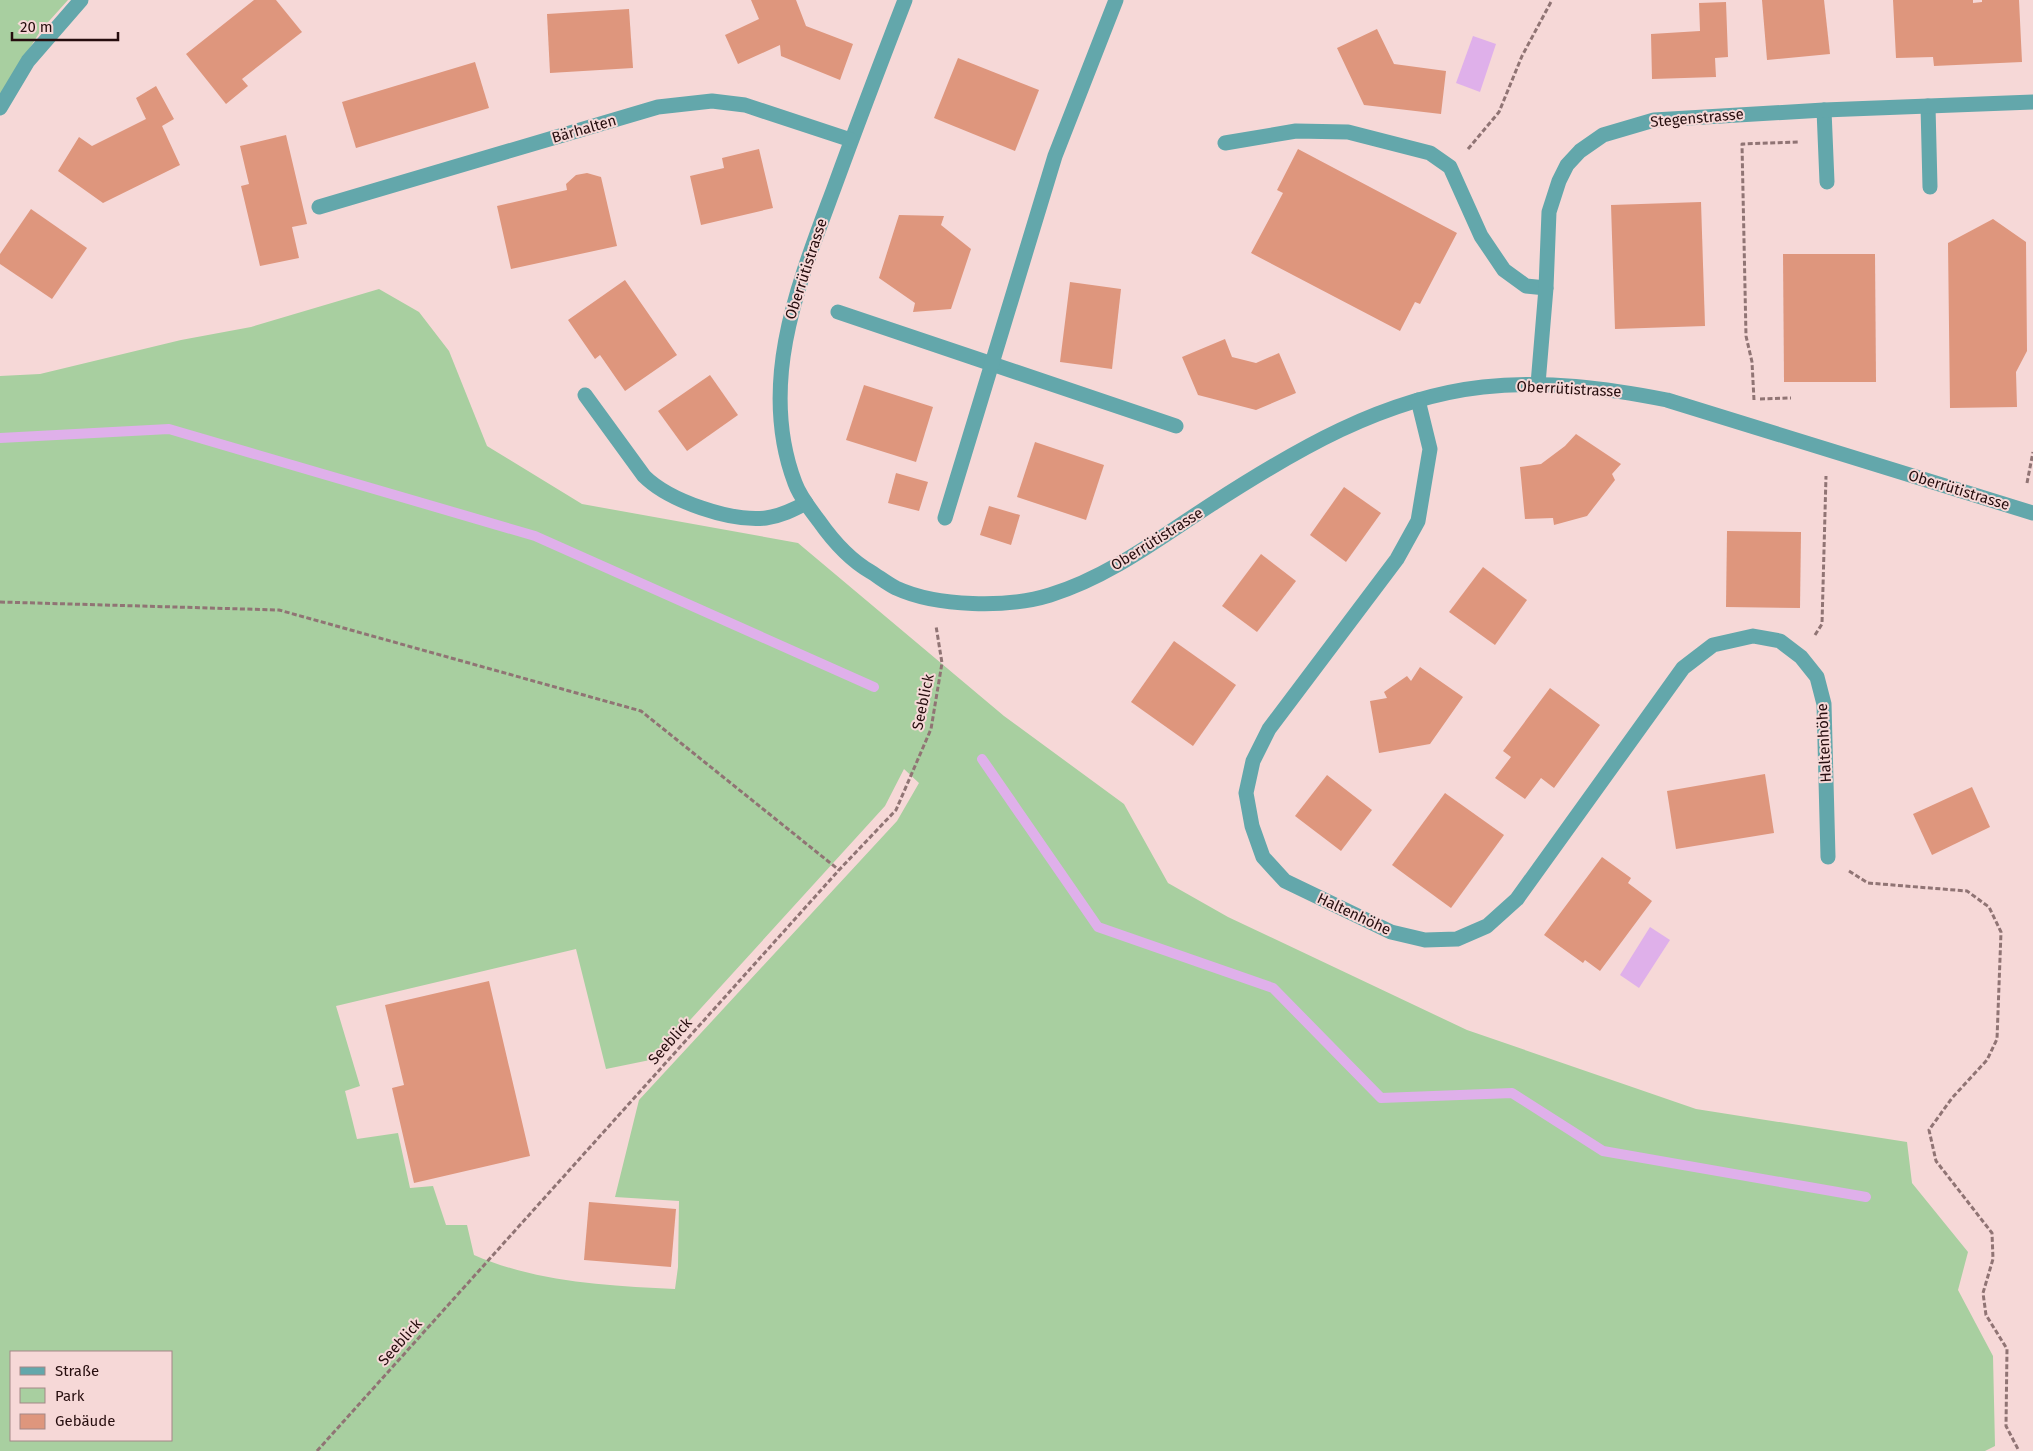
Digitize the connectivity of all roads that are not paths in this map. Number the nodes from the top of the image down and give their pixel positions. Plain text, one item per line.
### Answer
1 (81, 0) edge
2 (905, 0) edge
3 (1116, 0) edge
4 (2033, 102) edge
5 (1928, 106) junction
6 (0, 108) edge
7 (1824, 110) junction
8 (851, 140) junction
9 (1225, 143) dead end
10 (1827, 182) dead end
11 (1930, 187) dead end
12 (320, 207) dead end
13 (1546, 288) junction
14 (838, 312) dead end
15 (992, 365) junction
16 (1538, 384) junction
17 (585, 395) dead end
18 (1418, 400) junction
19 (1176, 426) dead end
20 (806, 503) junction
21 (2033, 513) edge
22 (945, 518) dead end
23 (1828, 857) road end

1 - 6 street
2 - 8 street, Oberrütistrasse
3 - 15 street
4 - 5 street, Stegenstrasse
5 - 7 street, Stegenstrasse
5 - 11 street
7 - 10 street
7 - 13 street, Stegenstrasse
8 - 12 street, Bärhalten
8 - 20 street, Oberrütistrasse
9 - 13 street
13 - 16 street, Stegenstrasse
14 - 15 street
15 - 19 street
15 - 22 street
16 - 18 street, Oberrütistrasse
16 - 21 street, Oberrütistrasse
17 - 20 street
18 - 20 street, Oberrütistrasse
18 - 23 street, Haltenhöhe

